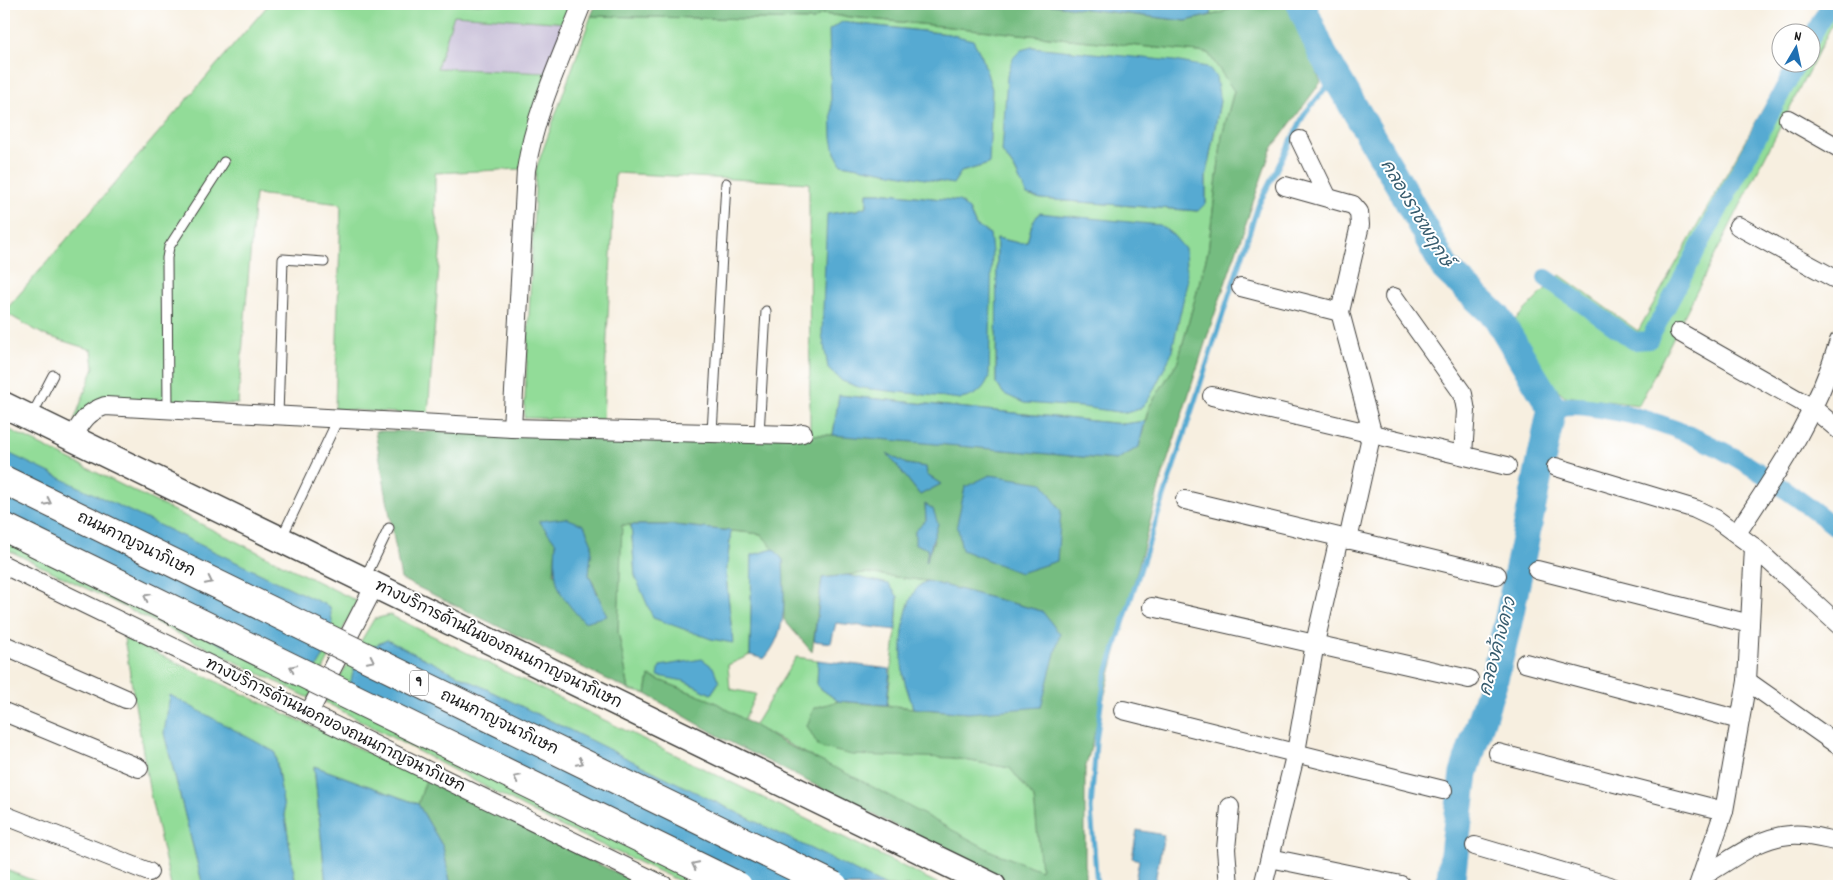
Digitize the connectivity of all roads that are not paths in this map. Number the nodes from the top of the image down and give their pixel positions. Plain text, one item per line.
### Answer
1 (582, 4) edge
2 (1788, 119) dead end
3 (1300, 140) dead end
4 (1839, 148) edge
5 (224, 162) dead end
6 (726, 183) dead end
7 (1285, 186) dead end
8 (1327, 196) junction
9 (1738, 226) dead end
10 (324, 262) dead end
11 (1839, 281) edge
12 (1241, 287) dead end
13 (1394, 297) dead end
14 (766, 311) dead end
15 (1340, 312) junction
16 (1679, 332) dead end
17 (1839, 341) edge
18 (53, 375) dead end
19 (1212, 396) dead end
20 (4, 405) edge
21 (1814, 409) junction
22 (168, 410) junction
23 (278, 416) junction
24 (30, 418) junction
25 (338, 419) junction
26 (512, 428) junction
27 (1839, 430) edge
28 (1372, 432) junction
29 (712, 433) junction
30 (803, 433) dead end
31 (759, 434) junction
32 (72, 438) junction
33 (1464, 454) junction
34 (1507, 466) dead end
35 (1556, 467) dead end
36 (4, 480) edge
37 (1184, 500) dead end
38 (4, 527) edge
39 (389, 528) dead end
40 (1737, 533) junction
41 (281, 539) junction
42 (1344, 539) junction
43 (1754, 547) junction
44 (4, 565) edge
45 (1537, 570) dead end
46 (1497, 575) dead end
47 (370, 582) junction
48 (1152, 607) dead end
49 (1750, 624) junction
50 (1839, 625) edge
51 (1315, 643) junction
52 (4, 645) edge
53 (1524, 663) dead end
54 (1469, 679) dead end
55 (1747, 681) junction
56 (126, 699) dead end
57 (1123, 710) dead end
58 (4, 712) edge
59 (309, 714) junction
60 (1740, 720) junction
61 (1839, 746) edge
62 (1296, 752) junction
63 (1498, 753) dead end
64 (139, 768) dead end
65 (1442, 790) dead end
66 (1230, 807) dead end
67 (1724, 811) junction
68 (4, 814) edge
69 (1839, 842) edge
70 (1475, 846) dead end
71 (1270, 858) junction
72 (149, 872) dead end
73 (1701, 881) edge
74 (1400, 885) dead end
75 (665, 886) edge
76 (738, 886) edge
77 (834, 886) edge
78 (993, 886) edge
79 (1229, 886) edge
80 (1263, 886) edge
81 (1610, 886) edge

1 - 26 street
2 - 4 street
3 - 8 street
5 - 22 lane
6 - 29 lane
7 - 8 street
8 - 15 street
9 - 11 street
10 - 23 lane
12 - 15 street
13 - 33 street
14 - 31 lane
15 - 28 street
16 - 21 street
17 - 21 street
18 - 24 lane
19 - 28 street
20 - 24 main road, ทางบริการด้านในของถนนกาญจนาภิเษก
21 - 27 street
21 - 40 street
22 - 23 street
22 - 32 street
23 - 25 street
24 - 32 main road, ทางบริการด้านในของถนนกาญจนาภิเษก
25 - 26 street
25 - 41 lane
26 - 29 street
28 - 33 street
28 - 42 street
29 - 31 street
30 - 31 street
32 - 41 main road, ทางบริการด้านในของถนนกาญจนาภิเษก
33 - 34 street
35 - 40 street
36 -> 77 highway, ถนนกาญจนาภิเษก / 9, bridge
37 - 42 street
76 -> 38 highway, bridge
39 - 47 lane
40 - 43 street
41 - 47 main road, ทางบริการด้านในของถนนกาญจนาภิเษก
42 - 46 street
42 - 51 street
43 - 49 street
43 - 50 street
44 - 59 street, ทางบริการด้านนอกของถนนกาญจนาภิเษก
45 - 49 street
47 - 59 street
47 - 78 main road, ทางบริการด้านในของถนนกาญจนาภิเษก
48 - 51 street
49 - 55 street
51 - 54 street
51 - 62 street
52 - 56 street
53 - 60 street
55 - 60 street
55 - 61 street
57 - 62 street
58 - 64 street
59 - 75 street, ทางบริการด้านนอกของถนนกาญจนาภิเษก
60 - 67 street
62 - 65 street
62 - 71 street
63 - 67 street
66 - 79 street
67 - 73 street
68 - 72 street
69 - 73 street
70 - 81 street
71 - 74 street
71 - 80 street

